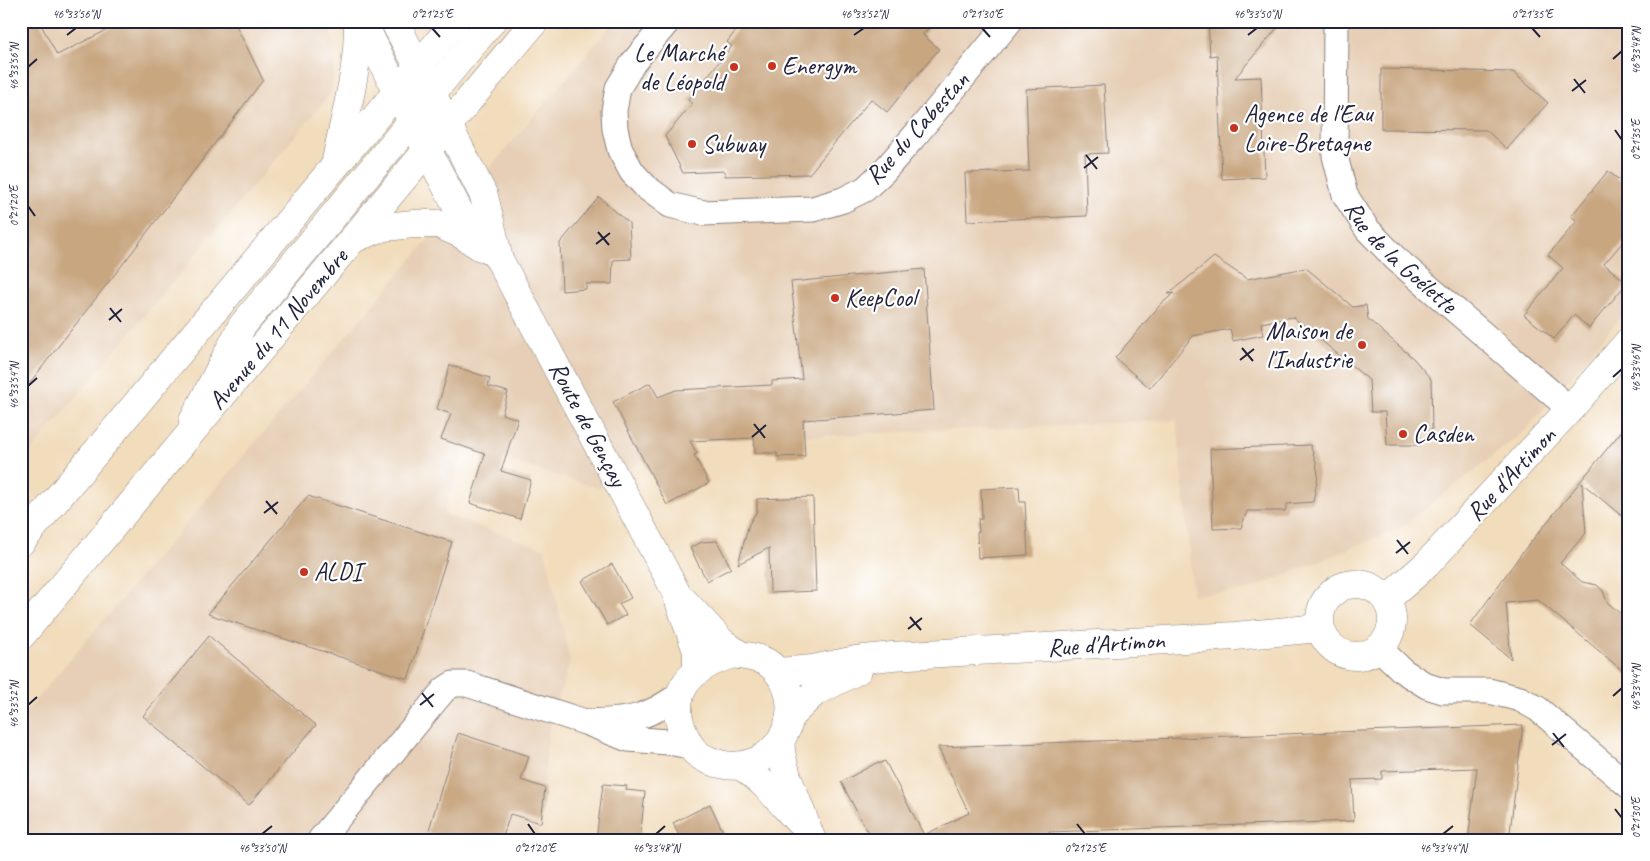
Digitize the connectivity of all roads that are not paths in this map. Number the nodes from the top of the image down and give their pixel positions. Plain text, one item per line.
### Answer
1 (358, 21) edge
2 (362, 21) edge
3 (394, 21) edge
4 (456, 21) edge
5 (492, 21) edge
6 (535, 21) edge
7 (668, 21) edge
8 (1010, 21) edge
9 (1336, 21) edge
10 (418, 66) junction
11 (397, 92) junction
12 (432, 93) junction
13 (412, 121) junction
14 (448, 125) junction
15 (427, 150) junction
16 (335, 166) junction
17 (353, 239) junction
18 (499, 259) junction
19 (1629, 341) edge
20 (1570, 409) junction
21 (179, 447) junction
22 (21, 542) edge
23 (674, 590) junction
24 (1386, 600) junction
25 (1320, 628) junction
26 (21, 636) edge
27 (1379, 648) junction
28 (740, 655) junction
29 (892, 656) junction
30 (698, 670) junction
31 (779, 672) junction
32 (679, 695) junction
33 (790, 716) junction
34 (585, 722) junction
35 (780, 742) junction
36 (690, 746) junction
37 (741, 766) junction
38 (1629, 786) edge
39 (810, 837) edge
40 (320, 840) edge

1 - 16 main road
2 - 11 main road, Route de Gençay
3 - 10 main road, Route de Gençay
4 - 10 main road
5 - 12 main road
6 - 14 main road, Avenue du 11 Novembre
7 - 8 street, Rue du Cabestan
9 - 20 street, Rue de la Goélette
10 - 11 main road
10 - 12 main road, Route de Gençay
10 - 13 main road
11 - 13 main road, Route de Gençay
11 - 16 main road
12 - 14 main road, Route de Gençay
12 - 15 main road
13 - 15 main road, Route de Gençay
13 - 21 main road
14 - 15 main road, Avenue du 11 Novembre
14 - 18 main road, Route de Gençay
15 - 17 main road, Avenue du 11 Novembre
15 - 18 main road, Route de Gençay
16 - 22 main road
17 - 18 main road
17 - 21 main road, Avenue du 11 Novembre
18 - 23 main road, Route de Gençay
19 - 20 main road, Rue d'Artimon
20 - 24 main road, Rue d'Artimon
21 - 26 main road, Avenue du 11 Novembre
23 - 28 main road, Route de Gençay
23 - 30 main road, Route de Gençay
24 - 25 main road
24 - 27 main road
25 - 27 main road
25 - 29 main road, Rue d'Artimon
27 - 38 street
28 - 30 main road
28 - 31 main road
29 - 31 main road, Rue d'Artimon
29 - 33 main road, Rue d'Artimon
30 - 32 main road
31 - 33 main road
32 - 34 street
32 - 36 main road
33 - 35 main road
34 - 36 street
34 - 40 street
35 - 37 main road
35 - 39 main road
36 - 37 main road
37 - 39 main road

